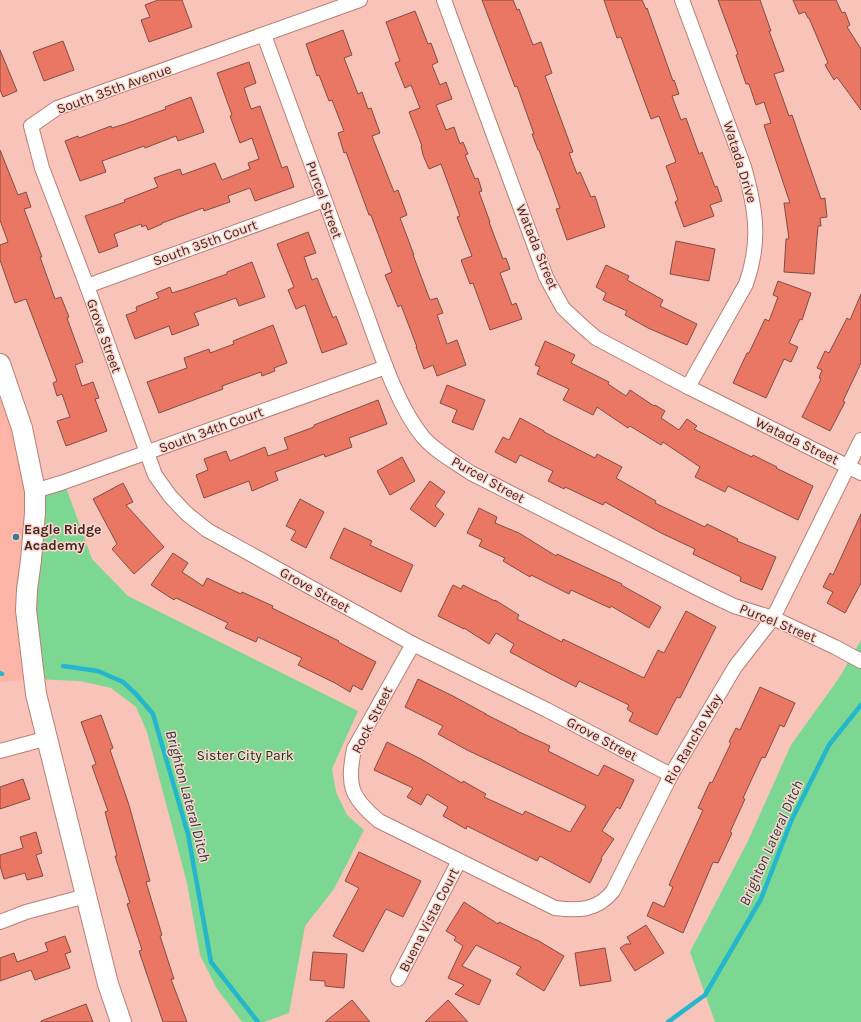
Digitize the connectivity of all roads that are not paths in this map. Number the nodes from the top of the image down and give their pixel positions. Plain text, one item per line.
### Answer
1 (360, 0) edge
2 (444, 0) edge
3 (682, 0) edge
4 (264, 35) junction
5 (324, 200) junction
6 (86, 286) junction
7 (0, 364) edge
8 (386, 367) junction
9 (688, 387) junction
10 (861, 440) edge
11 (146, 453) junction
12 (848, 466) junction
13 (861, 473) edge
14 (35, 491) junction
15 (773, 618) junction
16 (413, 644) junction
17 (861, 661) edge
18 (48, 738) junction
19 (0, 751) edge
20 (671, 775) junction
21 (459, 861) junction
22 (86, 896) junction
23 (0, 922) edge
24 (398, 979) dead end
25 (121, 1022) edge

1 - 4 street, South 35th Avenue
2 - 9 street, Watada Street
3 - 9 street, Watada Drive
4 - 5 street, Purcel Street
4 - 6 street, South 35th Avenue
5 - 6 street, South 35th Court
5 - 8 street, Purcel Street
6 - 11 street, Grove Street
7 - 14 street
8 - 11 street, South 34th Court
8 - 15 street, Purcel Street
9 - 12 street, Watada Street
10 - 12 street, Rio Rancho Way
11 - 14 street, South 34th Court
11 - 16 street, Grove Street
12 - 13 street, Watada Street
12 - 15 street, Rio Rancho Way
14 - 18 street
15 - 17 street, Purcel Street
15 - 20 street, Rio Rancho Way
16 - 20 street, Grove Street
16 - 21 street, Rock Street
18 - 19 street
18 - 22 street
20 - 21 street, Rio Rancho Way
21 - 24 street, Buena Vista Court
22 - 23 street
22 - 25 street

